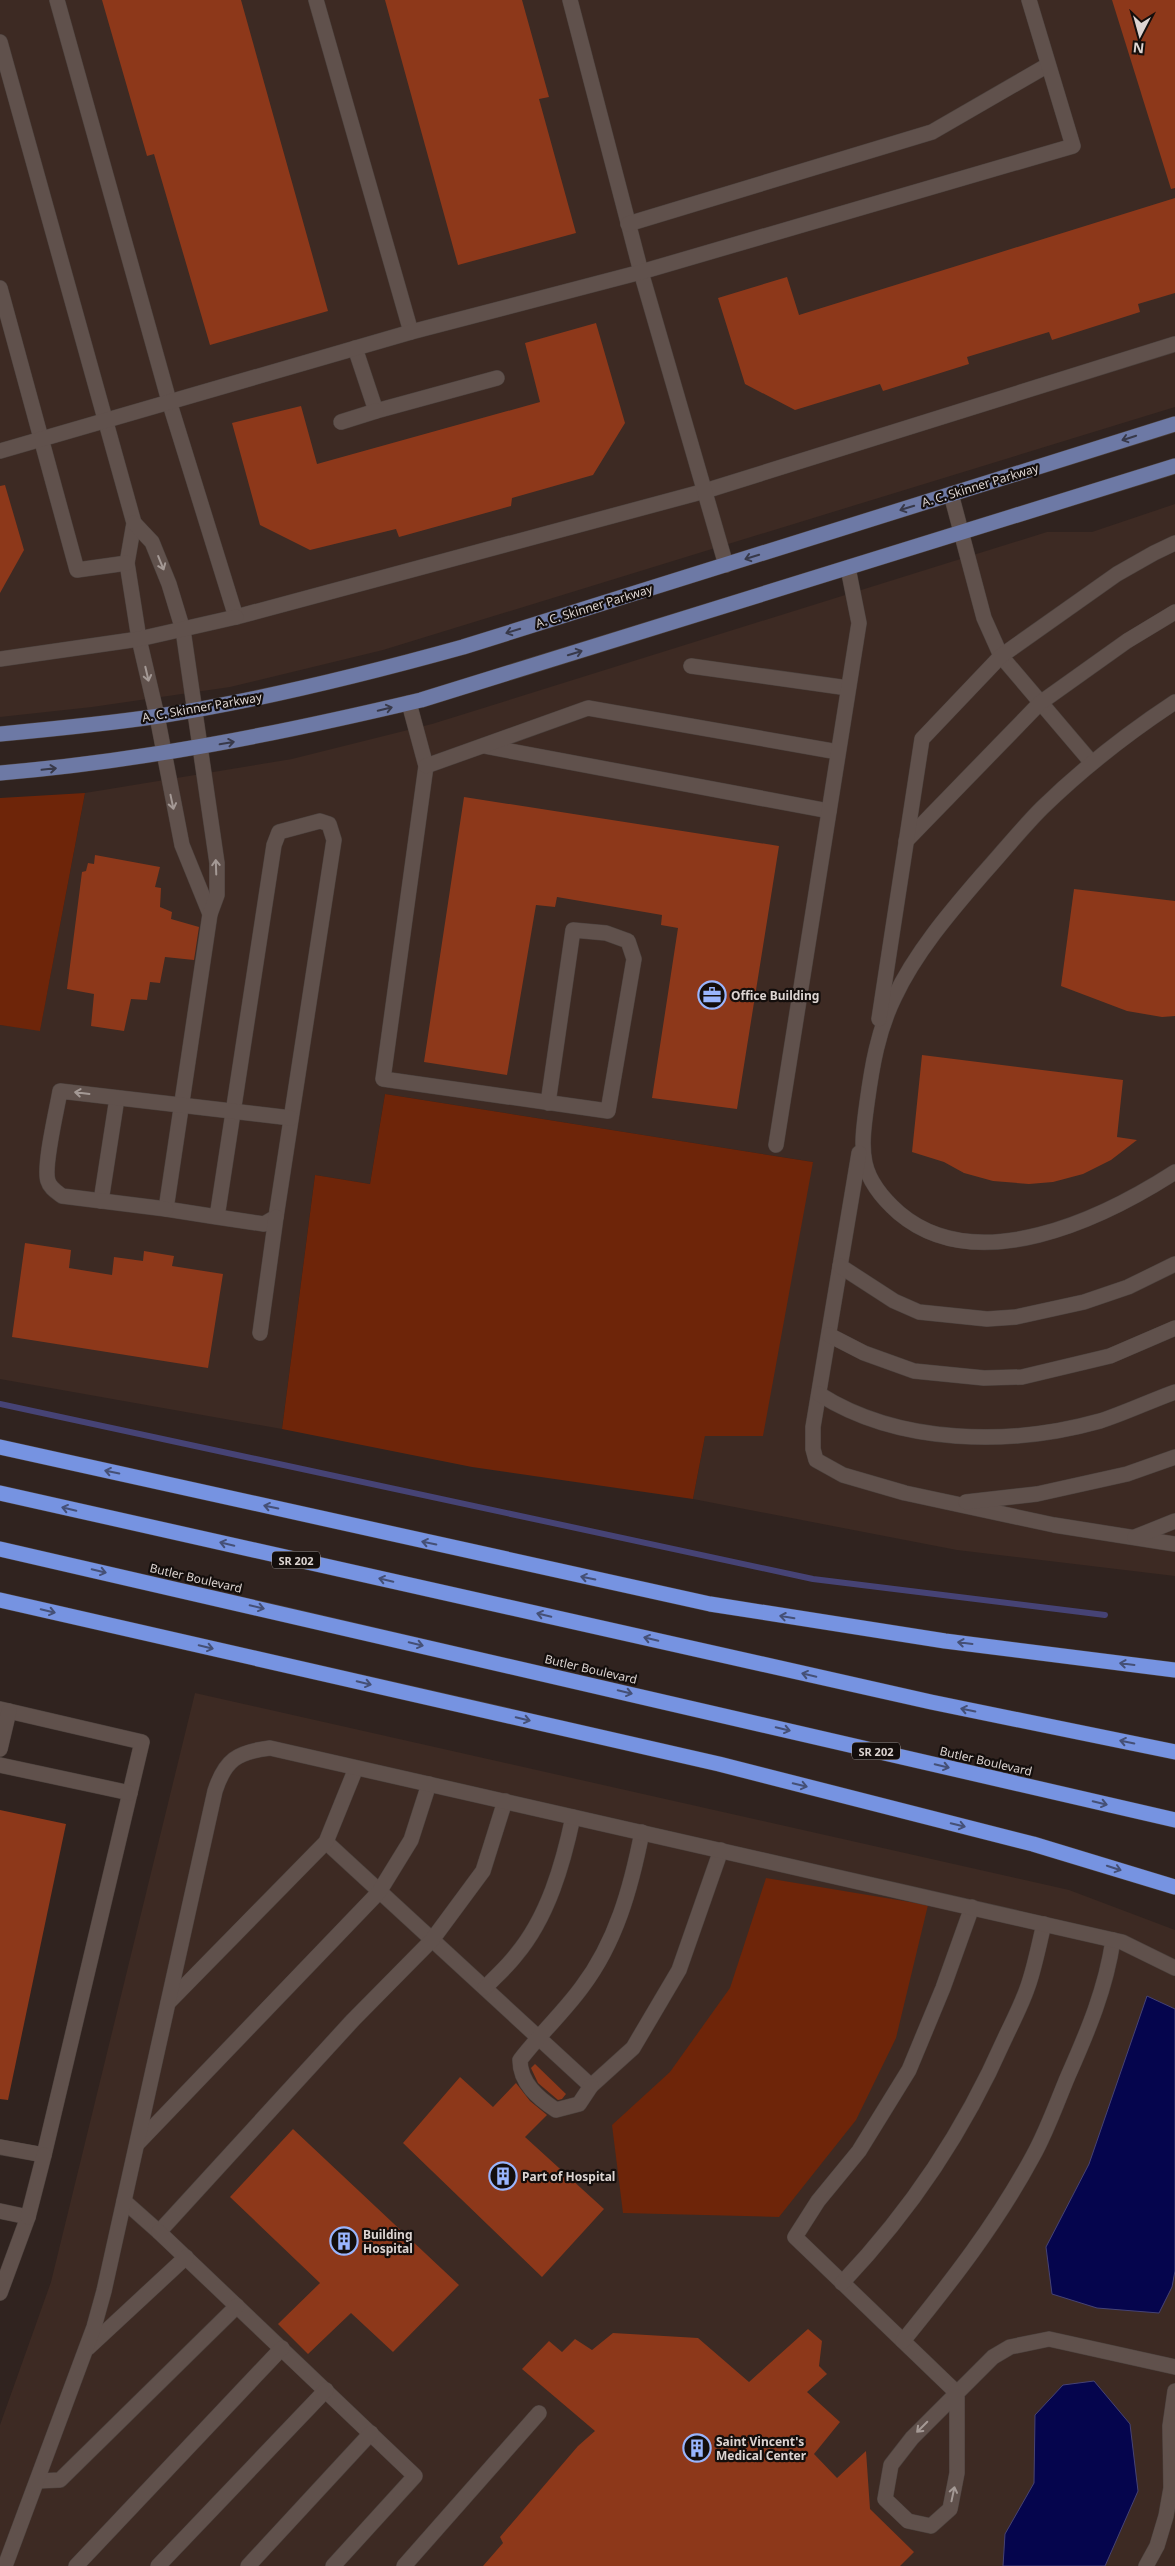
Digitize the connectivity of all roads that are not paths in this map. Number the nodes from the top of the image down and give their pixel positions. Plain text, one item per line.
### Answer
1 (57, 0) edge
2 (316, 0) edge
3 (570, 0) edge
4 (1029, 0) edge
5 (0, 42) edge
6 (1048, 65) junction
7 (628, 224) junction
8 (641, 272) junction
9 (0, 288) edge
10 (411, 332) junction
11 (1175, 344) edge
12 (355, 348) junction
13 (496, 378) dead end
14 (169, 401) junction
15 (376, 411) junction
16 (104, 419) junction
17 (341, 422) dead end
18 (1175, 424) edge
19 (41, 438) junction
20 (0, 451) edge
21 (1175, 466) edge
22 (705, 491) junction
23 (951, 494) junction
24 (134, 523) junction
25 (960, 533) junction
26 (1175, 544) edge
27 (127, 563) junction
28 (726, 564) junction
29 (848, 568) junction
30 (1175, 612) edge
31 (236, 618) junction
32 (182, 630) junction
33 (139, 640) junction
34 (1001, 656) junction
35 (0, 659) edge
36 (691, 666) dead end
37 (848, 688) junction
38 (1175, 702) edge
39 (409, 703) junction
40 (1040, 703) junction
41 (195, 710) junction
42 (157, 716) junction
43 (0, 734) edge
44 (483, 746) junction
45 (200, 748) junction
46 (838, 752) junction
47 (162, 754) junction
48 (1092, 763) junction
49 (426, 766) junction
50 (0, 773) edge
51 (829, 811) junction
52 (906, 841) junction
53 (210, 914) junction
54 (875, 1048) junction
55 (117, 1098) junction
56 (548, 1103) junction
57 (182, 1106) junction
58 (233, 1111) junction
59 (291, 1118) junction
60 (862, 1137) junction
61 (776, 1145) dead end
62 (1175, 1172) edge
63 (100, 1200) junction
64 (166, 1209) junction
65 (217, 1217) junction
66 (276, 1217) junction
67 (1175, 1264) edge
68 (840, 1266) junction
69 (1175, 1328) edge
70 (260, 1333) dead end
71 (828, 1334) junction
72 (1175, 1392) edge
73 (818, 1394) junction
74 (0, 1448) edge
75 (1175, 1457) edge
76 (0, 1493) edge
77 (952, 1503) junction
78 (1175, 1521) edge
79 (1135, 1537) junction
80 (1175, 1544) edge
81 (0, 1549) edge
82 (0, 1600) edge
83 (1175, 1670) edge
84 (5, 1710) edge
85 (0, 1750) edge
86 (1175, 1752) edge
87 (0, 1765) edge
88 (356, 1768) junction
89 (429, 1784) junction
90 (130, 1793) junction
91 (506, 1801) junction
92 (573, 1817) junction
93 (1175, 1820) edge
94 (642, 1832) junction
95 (326, 1842) junction
96 (721, 1850) junction
97 (1175, 1888) edge
98 (380, 1892) junction
99 (972, 1907) junction
100 (1044, 1924) junction
101 (432, 1940) junction
102 (1113, 1940) junction
103 (1175, 1968) edge
104 (484, 1988) junction
105 (167, 2004) junction
106 (538, 2037) junction
107 (591, 2086) junction
108 (137, 2144) junction
109 (0, 2148) edge
110 (44, 2155) junction
111 (124, 2201) junction
112 (0, 2211) edge
113 (28, 2216) junction
114 (158, 2232) junction
115 (186, 2257) junction
116 (842, 2282) junction
117 (0, 2293) edge
118 (237, 2306) junction
119 (903, 2341) junction
120 (282, 2348) junction
121 (86, 2351) junction
122 (1175, 2367) edge
123 (326, 2390) junction
124 (1175, 2391) edge
125 (957, 2393) junction
126 (539, 2413) dead end
127 (371, 2433) junction
128 (37, 2481) junction
129 (4, 2566) edge
130 (76, 2566) edge
131 (158, 2566) edge
132 (248, 2566) edge
133 (333, 2566) edge
134 (404, 2566) edge
135 (1146, 2566) edge

1 - 14 street
2 - 10 street
3 - 7 street
4 - 6 street
5 - 16 street
6 - 7 street
6 - 8 street
7 - 8 street
8 - 10 street
8 - 22 street
9 - 19 street
10 - 12 street
11 - 22 street
12 - 14 street
12 - 15 street
13 - 15 street
14 - 16 street
14 - 31 street
15 - 17 street
16 - 19 street
16 - 24 street
18 -> 23 main road, A. C. Skinner Parkway
19 - 20 street
19 - 27 street
21 - 25 main road
22 - 28 street
22 - 31 street
23 - 25 street
23 -> 28 main road, A. C. Skinner Parkway
24 - 27 street
24 -> 32 street
25 - 29 main road
25 - 34 street
26 - 34 street
27 - 33 street
28 -> 41 main road, A. C. Skinner Parkway
29 - 37 street
39 -> 29 main road
30 - 40 street
31 - 32 street
32 - 33 street
32 - 41 street
33 - 35 street
33 -> 42 street
34 - 40 street
34 - 52 street
36 - 37 street
37 - 46 street
38 - 48 street
45 -> 39 main road
39 - 49 street
40 - 48 street
40 - 52 street
41 - 42 main road, A. C. Skinner Parkway
41 - 45 street
42 - 43 main road, A. C. Skinner Parkway
42 - 47 street
44 - 46 street
44 - 49 street
44 - 51 street
45 - 47 main road
53 -> 45 street
46 - 51 street
50 -> 47 main road
47 -> 53 street
48 - 54 street
49 - 56 street
51 - 61 street
52 - 54 street
53 - 57 street
54 - 60 street
55 - 57 street
55 - 63 street
55 -> 63 street
56 - 56 street
57 - 58 street
57 - 64 street
58 - 59 street
58 - 59 street
58 - 65 street
59 - 66 street
60 - 62 street
60 - 68 street
63 - 64 street
64 - 65 street
65 - 66 street
66 - 70 street
67 - 68 street
68 - 71 street
69 - 71 street
71 - 73 street
72 - 73 street
73 - 77 street
83 -> 74 highway
75 - 77 street
86 -> 76 highway, SR 202
77 - 79 street
78 - 79 street
79 - 80 street
81 -> 93 highway, Butler Boulevard / SR 202
82 -> 97 highway
84 - 85 street
84 - 90 street
87 - 90 street
88 - 89 street
88 - 95 street
88 - 105 street
89 - 91 street
89 - 98 street
90 - 110 street
91 - 92 street
91 - 101 street
92 - 94 street
92 - 104 street
94 - 96 street
94 - 106 street
95 - 98 street
95 - 105 street
96 - 99 street
96 - 107 street
98 - 101 street
98 - 108 street
99 - 100 street
99 - 116 street
100 - 102 street
100 - 116 street
101 - 104 street
101 - 114 street
102 - 103 street
102 - 119 street
104 - 106 street
105 - 108 street
106 - 107 street
106 - 107 street
108 - 111 street
109 - 110 street
110 - 113 street
111 - 114 street
111 - 121 street
112 - 113 street
113 - 117 street
114 - 115 street
115 - 118 street
115 - 121 street
116 - 119 street
118 - 120 street
118 - 128 street
119 - 125 street
120 - 123 street
120 - 130 street
121 - 128 street
122 - 125 street
123 - 127 street
123 - 131 street
124 - 135 street
125 -> 125 street
126 - 134 street
127 - 132 street
127 - 133 street
128 - 129 street

